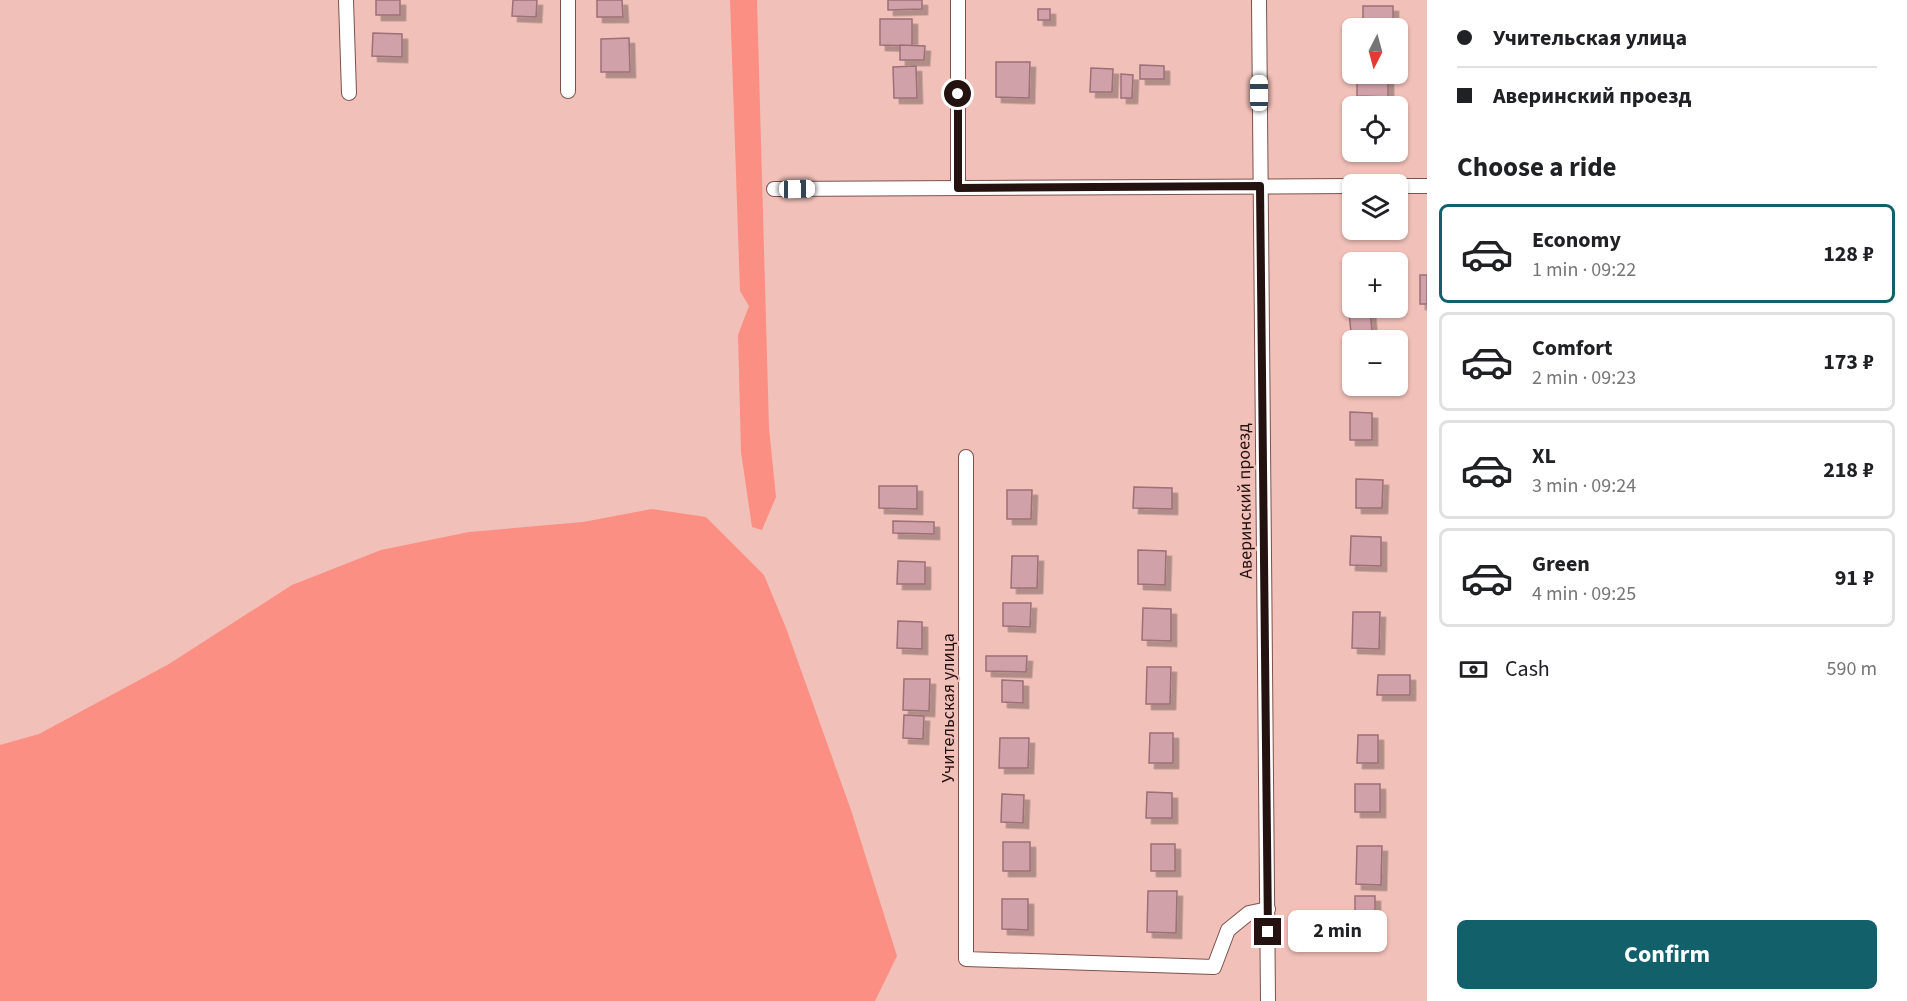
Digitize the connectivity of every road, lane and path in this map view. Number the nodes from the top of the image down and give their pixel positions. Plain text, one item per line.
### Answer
1 (346, 0) edge
2 (568, 0) edge
3 (958, 0) edge
4 (1259, 0) edge
5 (568, 91) dead end
6 (348, 93) dead end
7 (1260, 186) junction
8 (1342, 186) edge
9 (1408, 186) edge
10 (1427, 186) edge
11 (958, 188) junction
12 (774, 189) dead end
13 (966, 457) dead end
14 (1268, 909) junction
15 (1268, 1001) edge

1 - 6 street
2 - 5 street
3 - 11 street
4 - 7 street, Аверинский проезд
7 - 8 street
7 - 11 street
7 - 14 street, Аверинский проезд
9 - 10 street
11 - 12 street
13 - 14 street, Учительская улица
14 - 15 street, Аверинский проезд

